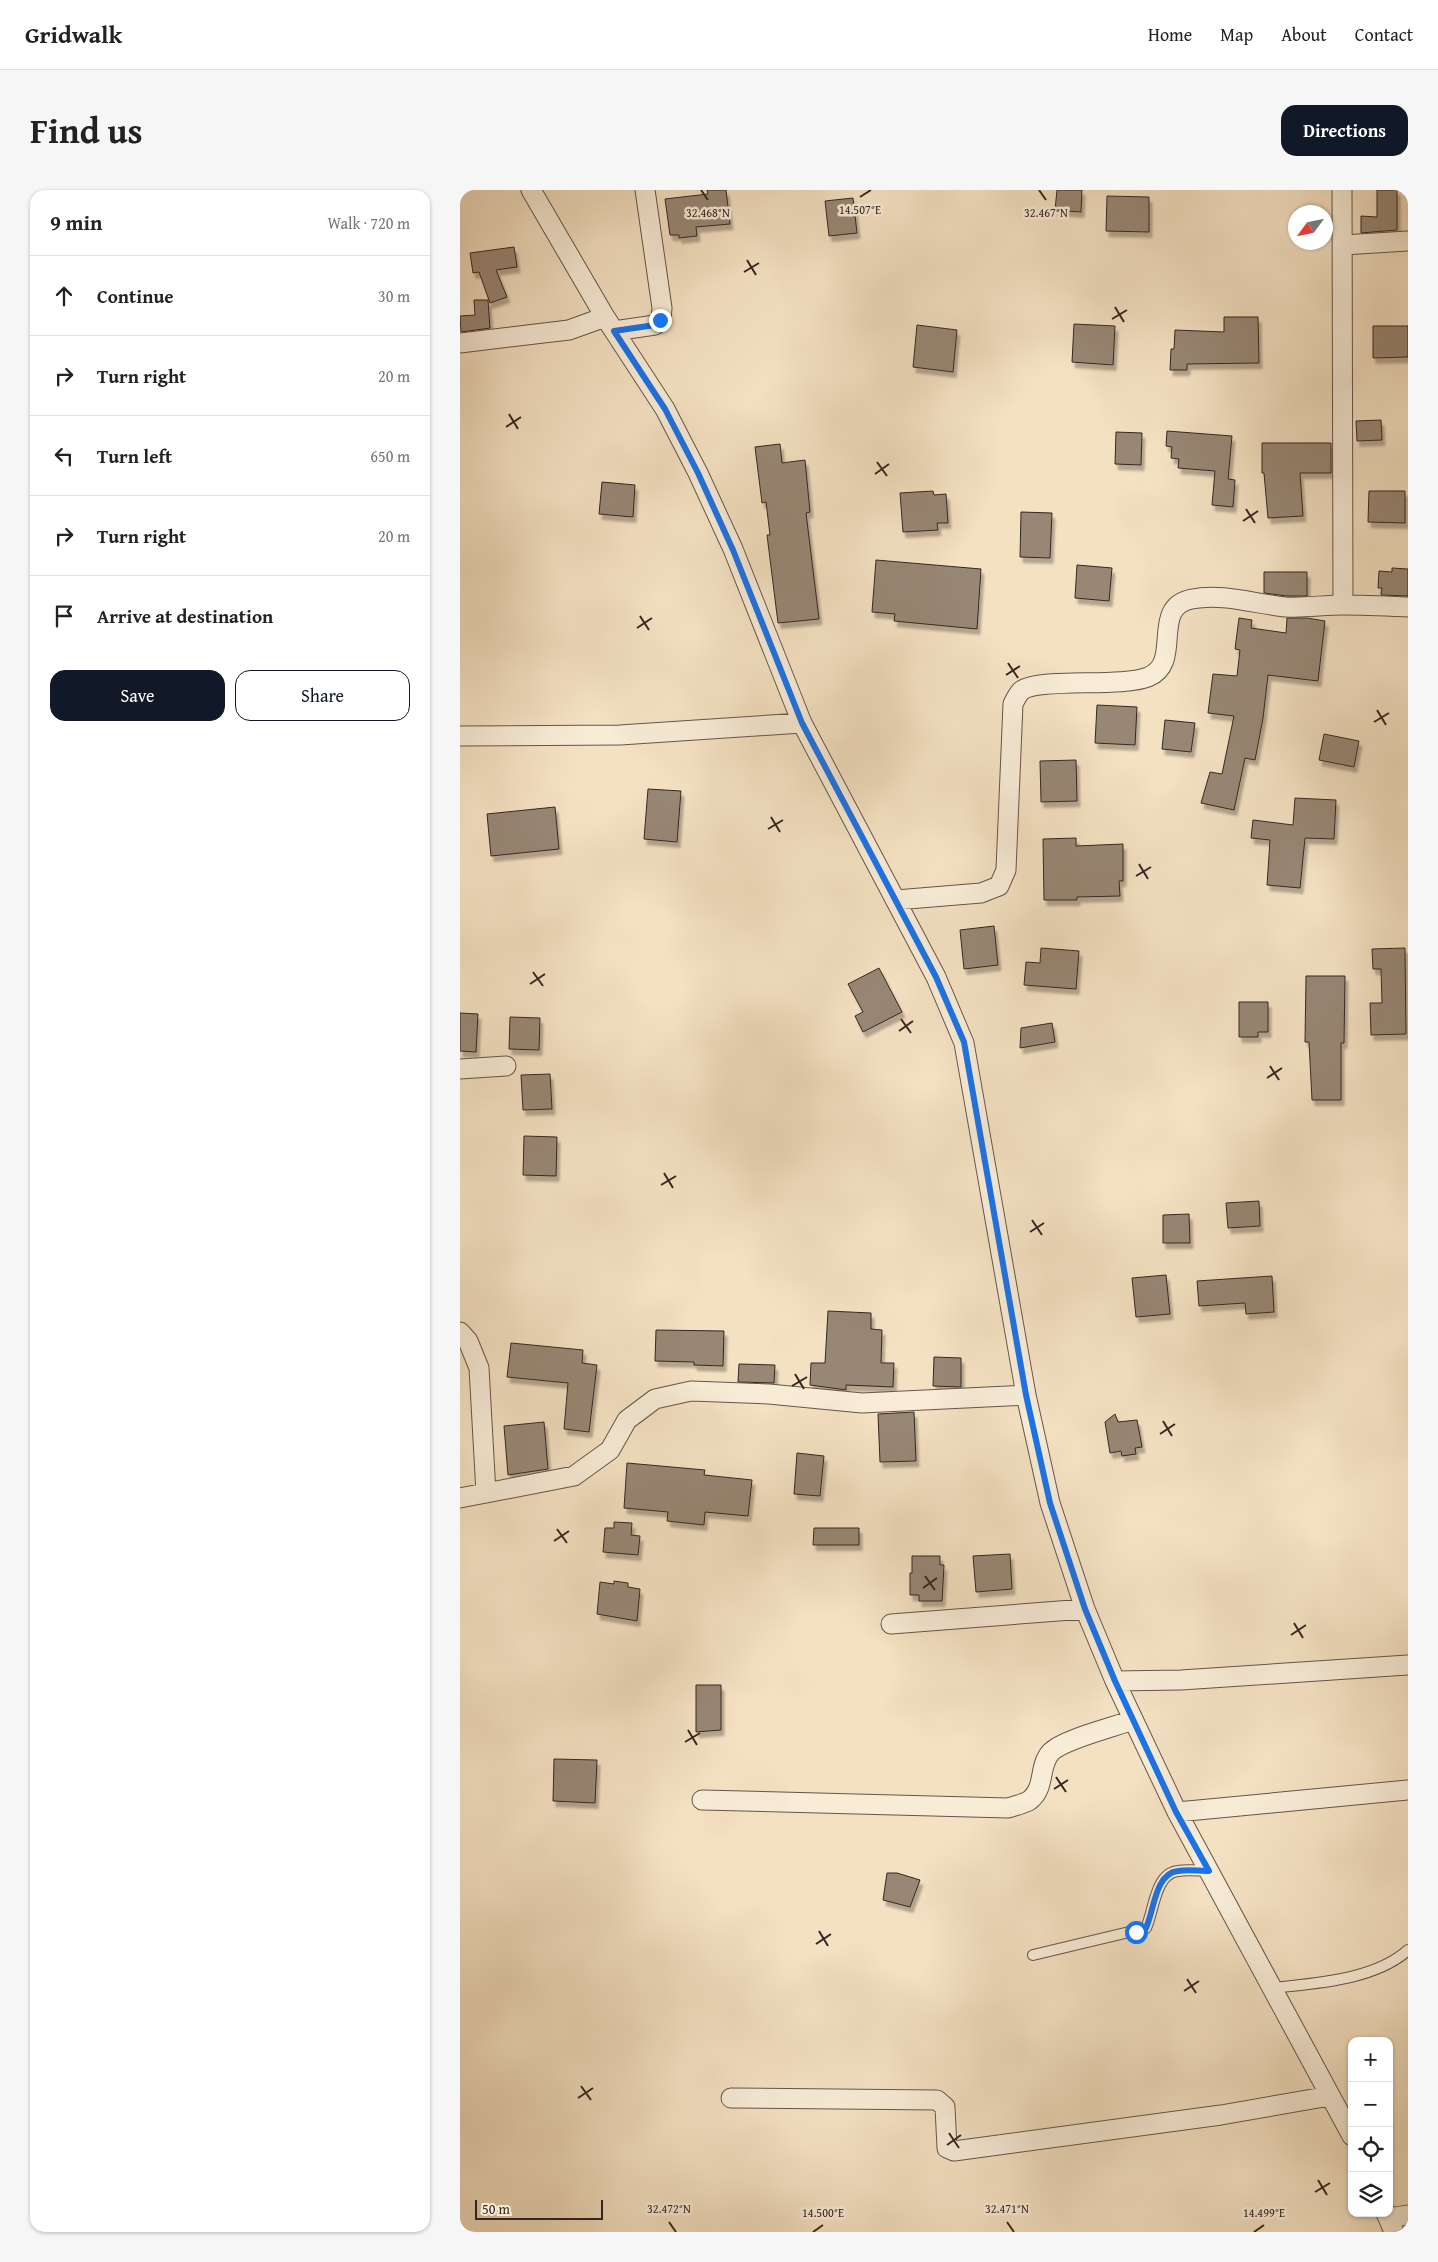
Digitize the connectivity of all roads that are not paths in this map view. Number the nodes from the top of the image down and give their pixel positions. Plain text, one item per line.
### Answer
1 (530, 190) edge
2 (645, 190) edge
3 (1342, 190) edge
4 (1408, 240) edge
5 (1343, 246) junction
6 (610, 324) junction
7 (460, 343) edge
8 (1343, 605) junction
9 (1408, 607) edge
10 (802, 723) junction
11 (460, 736) edge
12 (896, 900) junction
13 (506, 1066) dead end
14 (460, 1069) edge
15 (460, 1332) edge
16 (1026, 1395) junction
17 (486, 1493) junction
18 (460, 1498) edge
19 (1085, 1609) junction
20 (891, 1624) dead end
21 (1408, 1665) edge
22 (1115, 1681) junction
23 (1134, 1720) junction
24 (1408, 1790) edge
25 (702, 1800) dead end
26 (1176, 1812) junction
27 (1209, 1871) junction
28 (1408, 1950) edge
29 (1033, 1955) dead end
30 (1273, 1988) junction
31 (1330, 2096) junction
32 (731, 2098) dead end
33 (1348, 2129) edge
34 (1408, 2214) edge
35 (1390, 2221) edge

1 - 6 street
2 - 6 street
3 - 5 street
4 - 5 street
5 - 8 street
6 - 7 street
6 - 10 street
8 - 9 street
8 - 12 street
10 - 11 street
10 - 12 street
12 - 16 street
13 - 14 street
15 - 17 street
16 - 17 street
16 - 19 street
17 - 18 street
19 - 20 street
19 - 22 street
21 - 22 street
22 - 23 street
23 - 25 street
23 - 26 street
24 - 26 street
26 - 27 street
27 - 29 lane
27 - 30 street
28 - 30 lane
30 - 31 street
31 - 32 street
31 - 33 street
34 - 35 street

